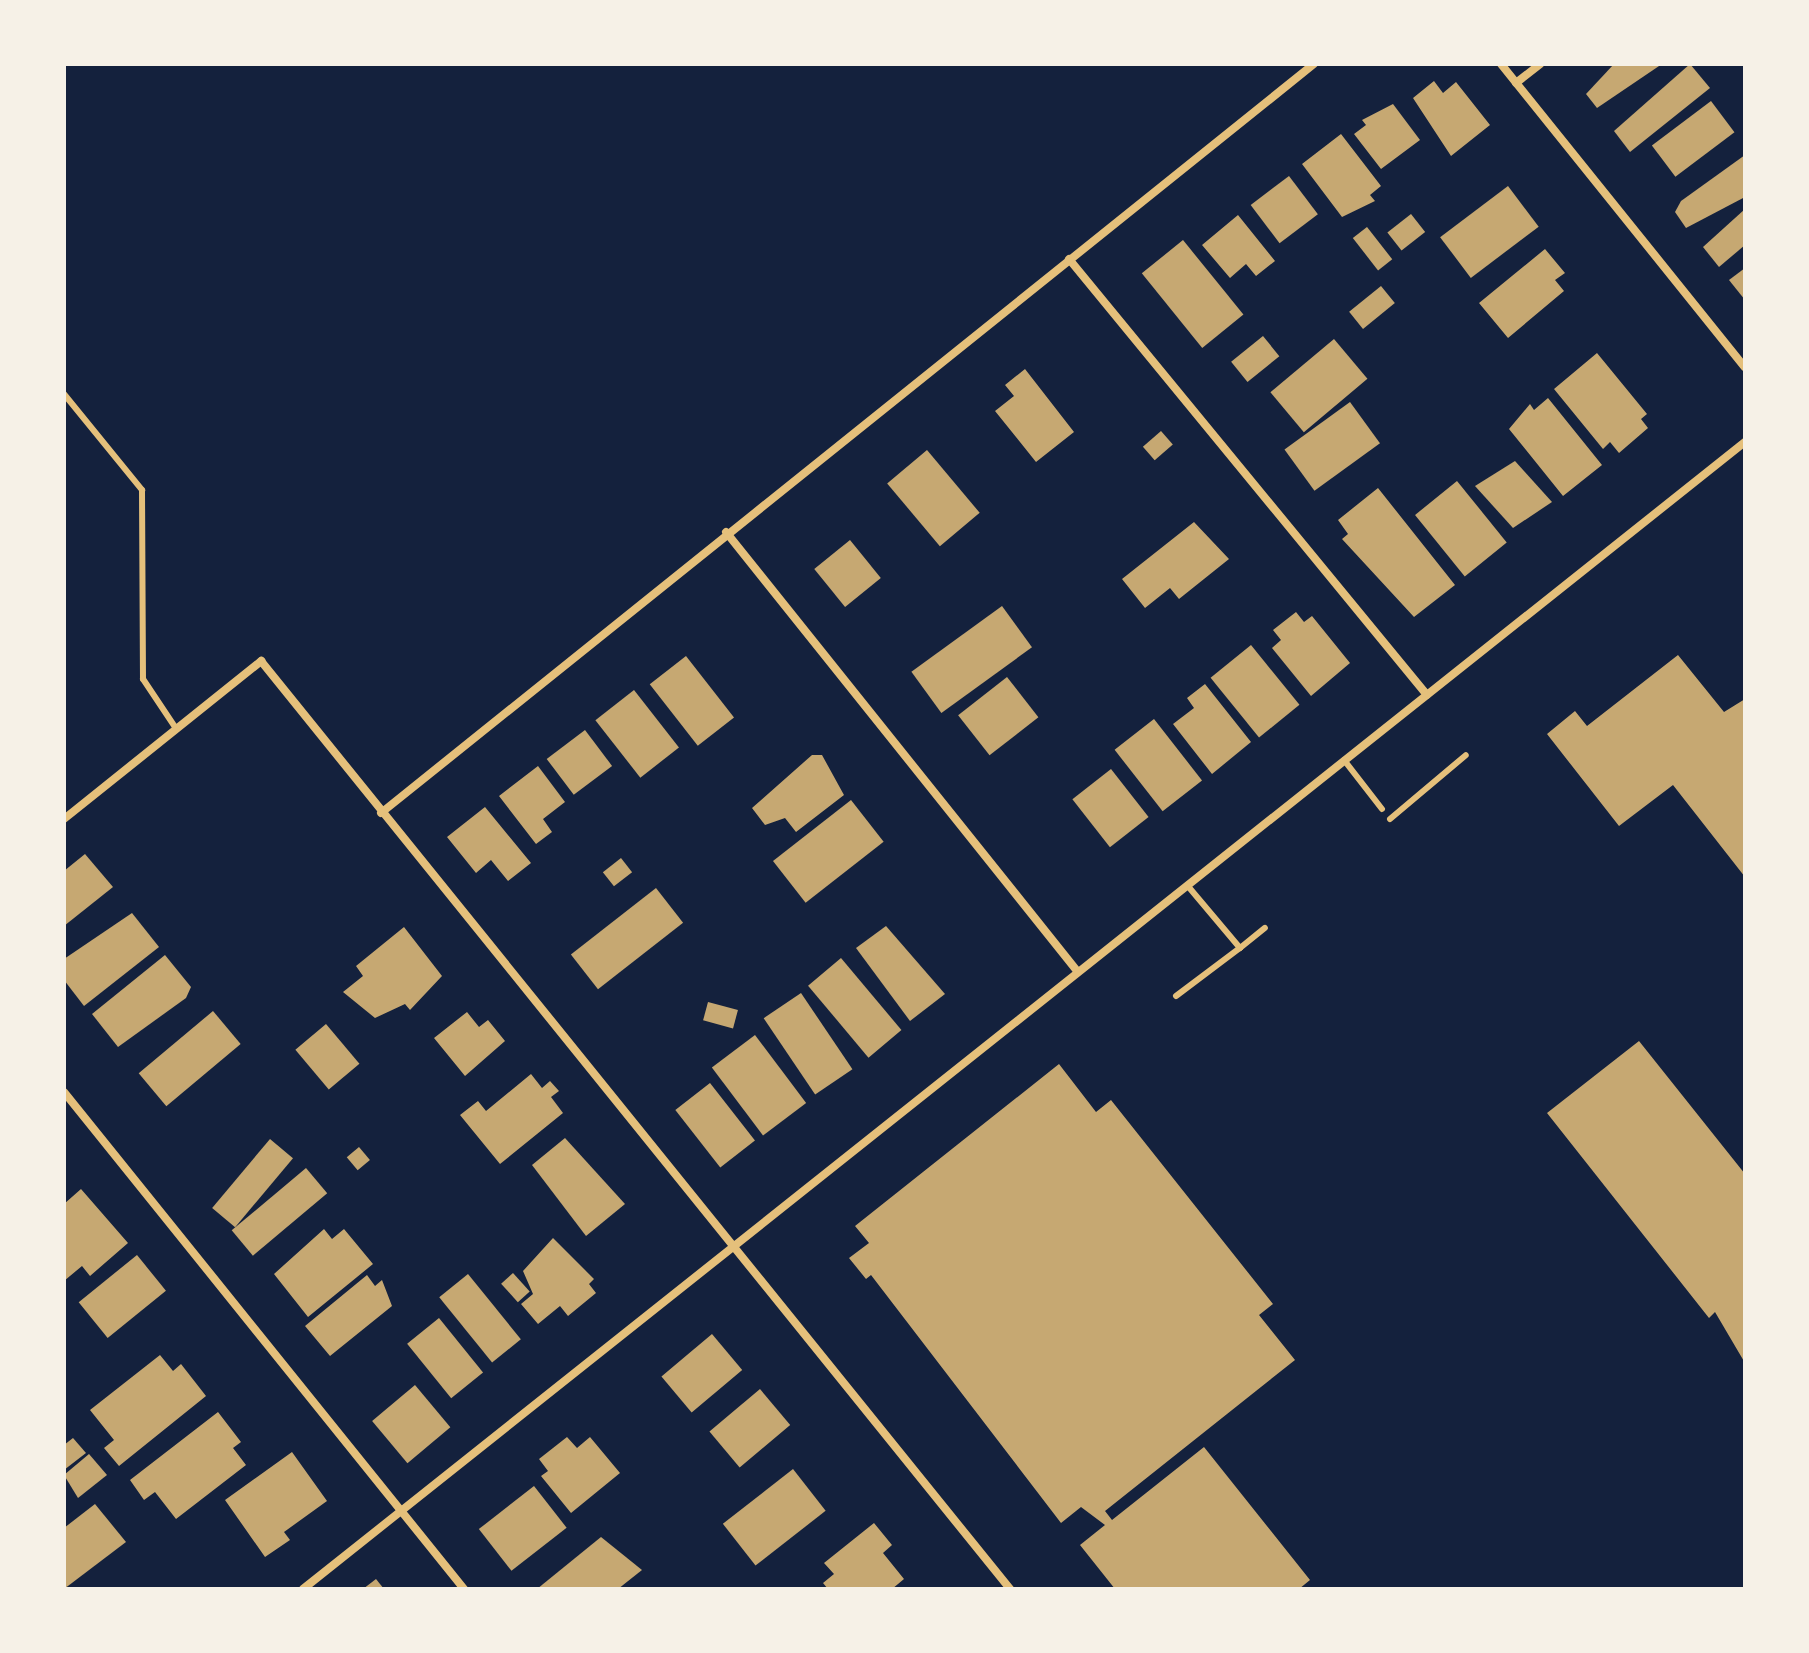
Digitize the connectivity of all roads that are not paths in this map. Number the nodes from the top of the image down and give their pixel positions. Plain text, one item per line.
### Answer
1 (1314, 64) edge
2 (1501, 64) edge
3 (1540, 64) edge
4 (1516, 83) junction
5 (1069, 259) junction
6 (1745, 367) edge
7 (64, 394) edge
8 (1745, 442) edge
9 (726, 532) junction
10 (1427, 695) junction
11 (175, 727) junction
12 (1466, 755) dead end
13 (1344, 760) junction
14 (1382, 809) dead end
15 (381, 813) junction
16 (64, 819) edge
17 (1390, 819) dead end
18 (1187, 885) junction
19 (1265, 928) dead end
20 (1240, 948) junction
21 (1078, 972) junction
22 (1176, 996) dead end
23 (64, 1092) edge
24 (733, 1247) junction
25 (401, 1510) junction
26 (303, 1589) edge
27 (464, 1589) edge
28 (1010, 1589) edge

1 - 5 street
2 - 4 street
3 - 4 street
4 - 6 street
5 - 9 street
5 - 10 street
7 - 11 lane
8 - 10 street
9 - 15 street
9 - 21 street
10 - 13 street
11 - 15 street
11 - 16 street
12 - 17 lane
13 - 14 lane
13 - 18 street
15 - 24 street
18 - 20 lane
18 - 21 street
19 - 20 lane
20 - 22 lane
21 - 24 street
23 - 25 street
24 - 25 street
24 - 28 street
25 - 26 street
25 - 27 street

